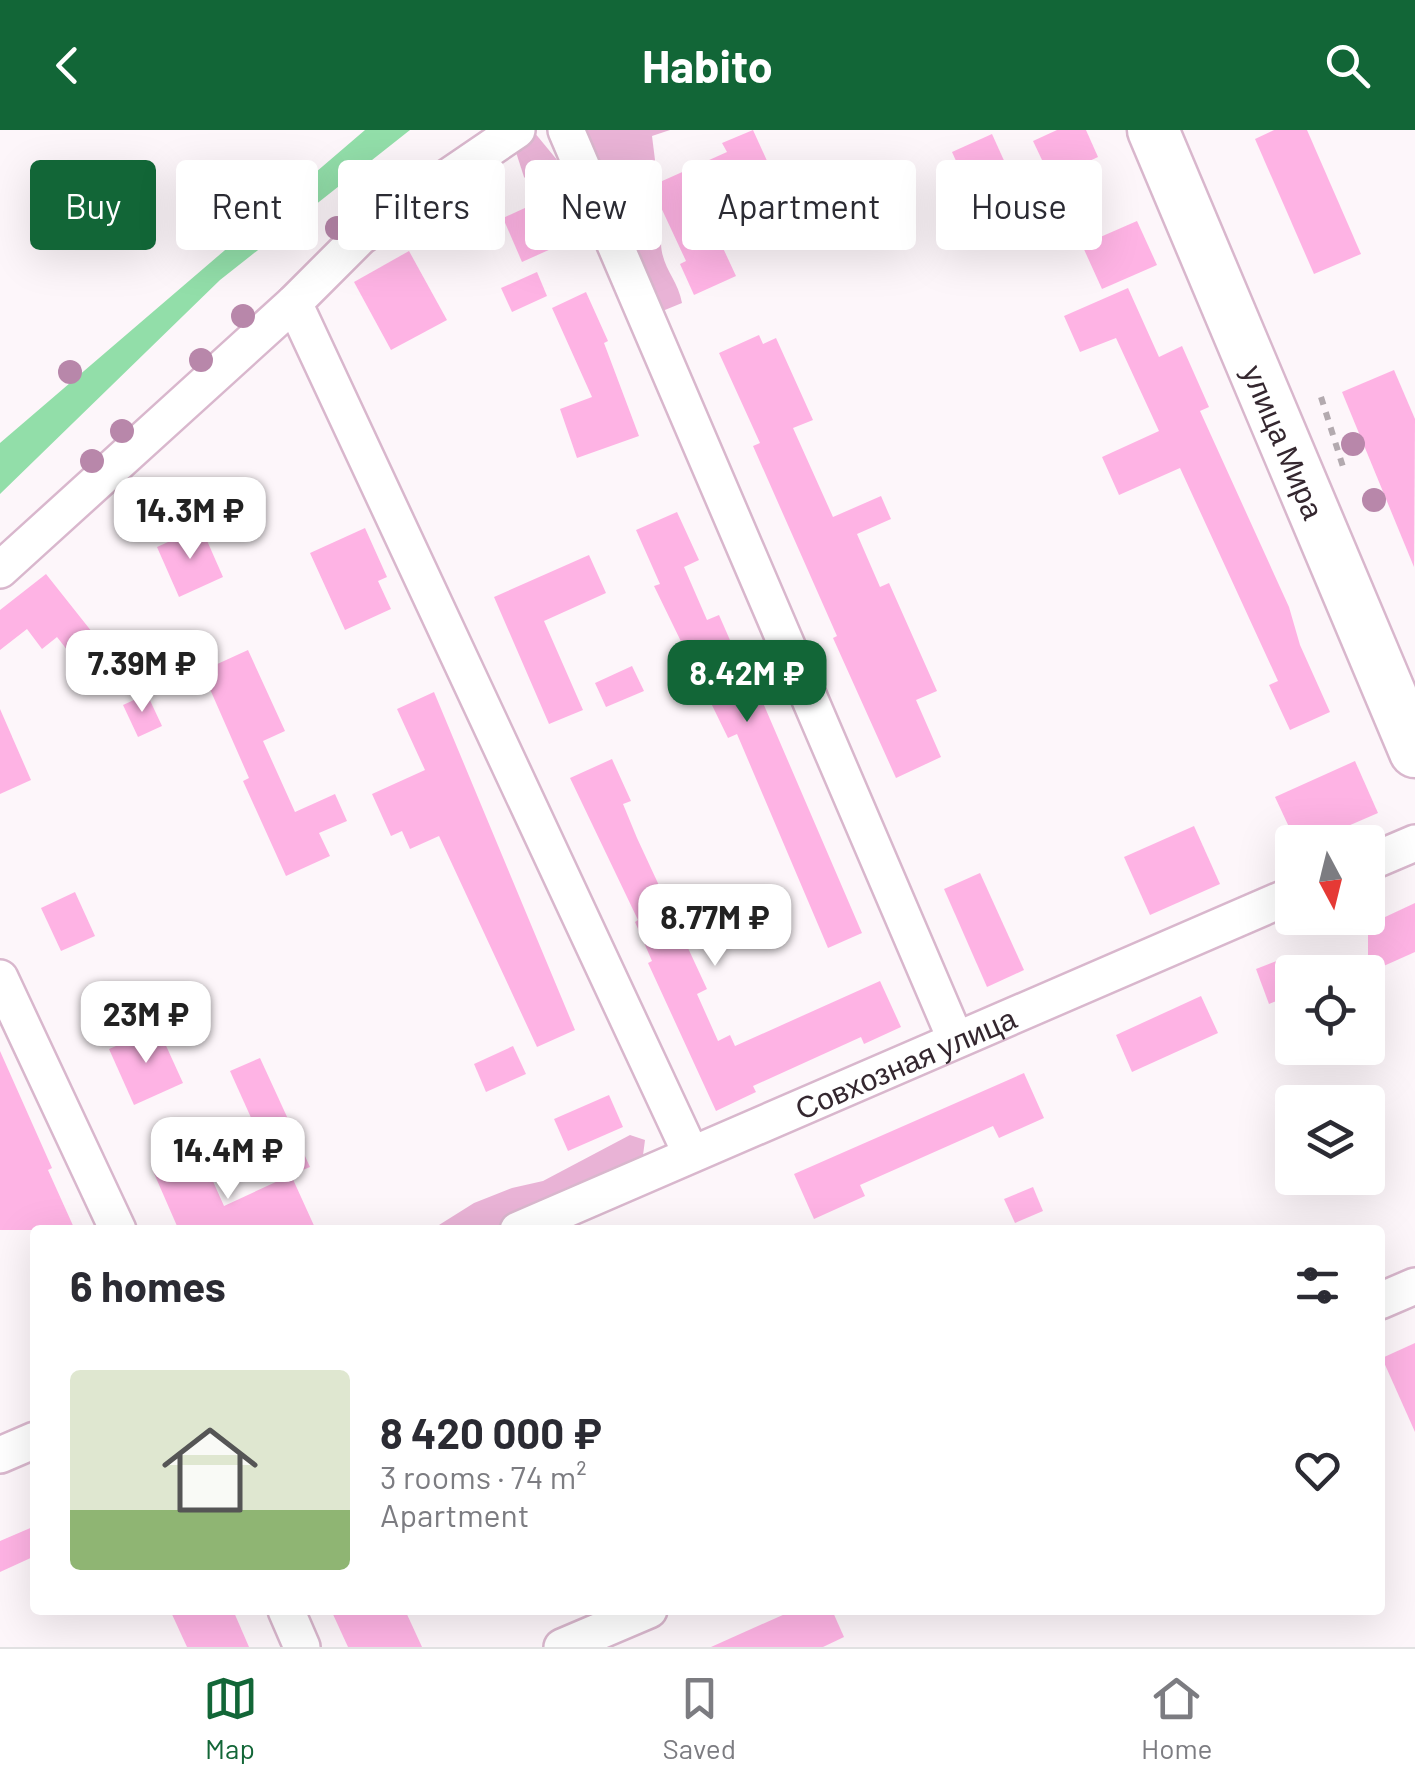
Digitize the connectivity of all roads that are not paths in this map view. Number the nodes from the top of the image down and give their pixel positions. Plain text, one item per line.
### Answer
1 (517, 130) edge
2 (566, 130) edge
3 (1153, 130) edge
4 (294, 303) junction
5 (0, 570) edge
6 (1415, 752) edge
7 (1415, 842) edge
8 (1385, 855) edge
9 (1275, 902) edge
10 (0, 978) edge
11 (8, 1015) edge
12 (956, 1038) junction
13 (692, 1154) junction
14 (115, 1225) edge
15 (529, 1225) edge
16 (1415, 1286) edge
17 (1385, 1299) edge
18 (30, 1442) edge
19 (0, 1455) edge
20 (288, 1615) edge
21 (637, 1615) edge
22 (302, 1647) edge
23 (562, 1647) edge

1 - 4 street
2 - 12 street
3 - 6 main road, улица Мира
4 - 5 street
4 - 13 street
7 - 8 street
9 - 12 street, Совхозная улица
10 - 11 street
11 - 14 street
12 - 13 street, Совхозная улица
13 - 15 street, Совхозная улица
16 - 17 street
18 - 19 street
20 - 22 street
21 - 23 street

